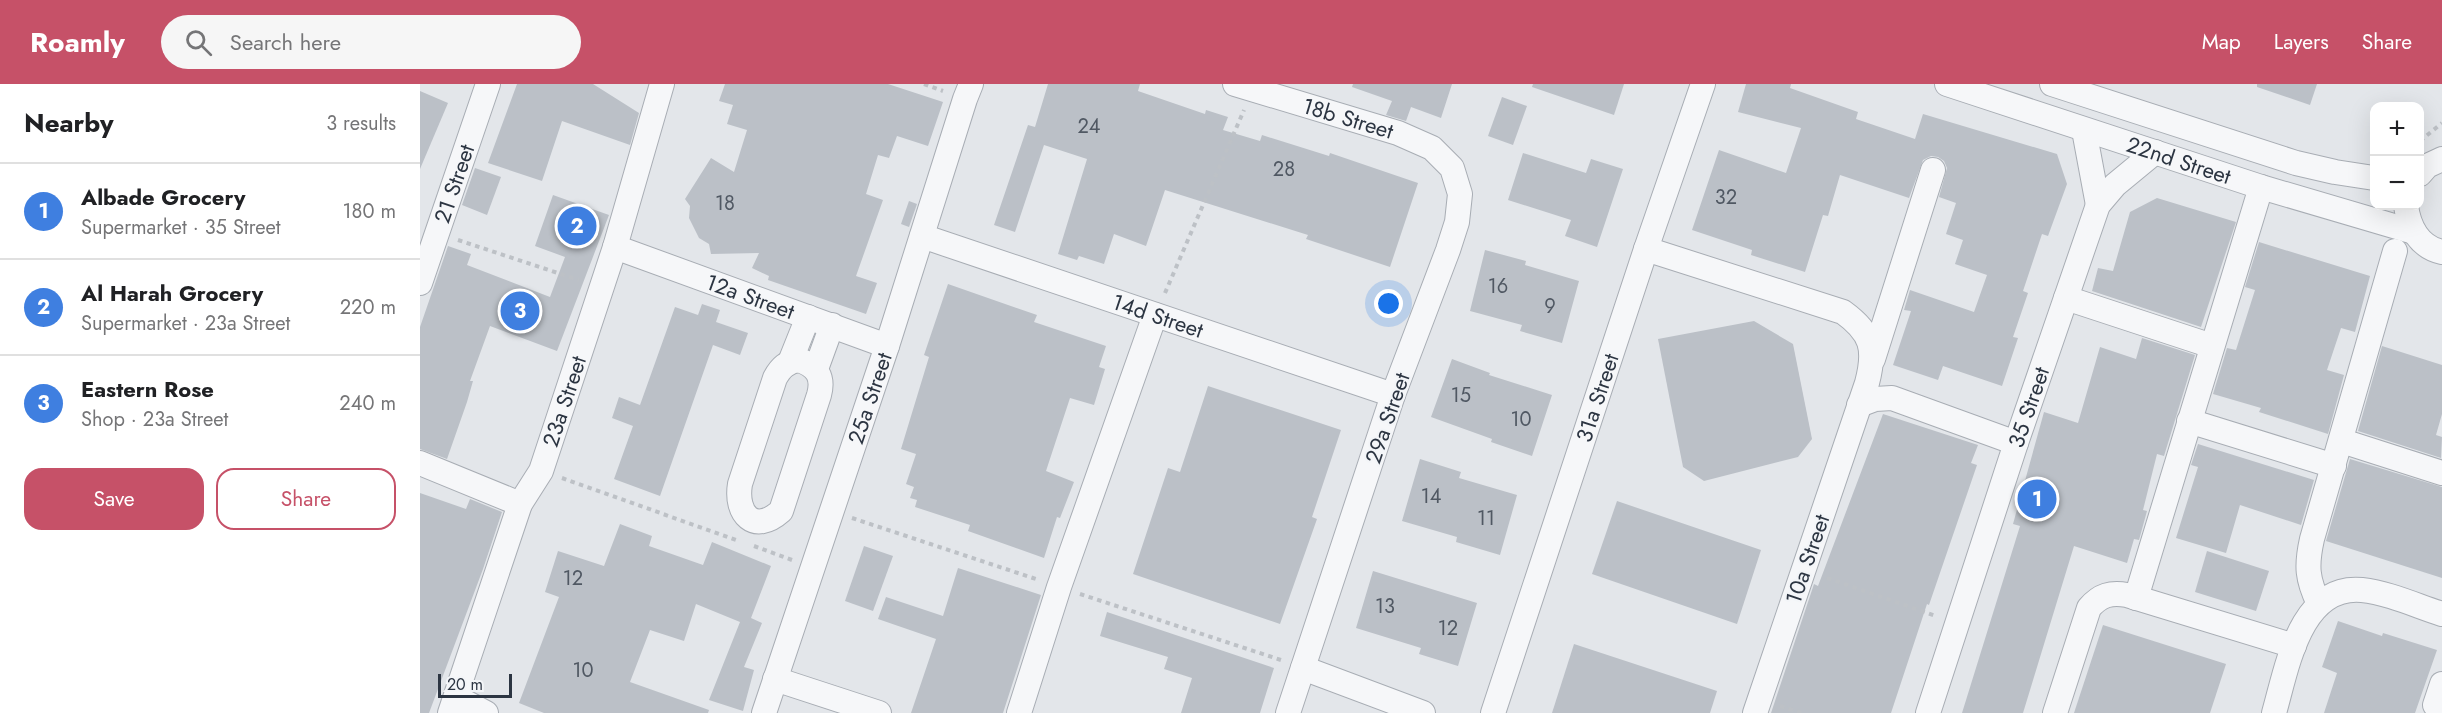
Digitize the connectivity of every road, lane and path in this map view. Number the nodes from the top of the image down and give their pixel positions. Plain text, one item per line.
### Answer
1 (488, 84) edge
2 (662, 84) edge
3 (971, 84) edge
4 (1702, 84) edge
5 (1947, 84) edge
6 (2052, 84) edge
7 (1244, 87) edge
8 (2442, 123) edge
9 (2084, 130) junction
10 (2424, 138) edge
11 (2155, 152) junction
12 (2442, 159) edge
13 (1452, 168) joint
14 (2424, 169) edge
15 (1933, 170) dead end
16 (2370, 177) edge
17 (2260, 187) junction
18 (2098, 205) junction
19 (2407, 210) edge
20 (2414, 232) junction
21 (437, 234) junction
22 (922, 236) junction
23 (615, 247) junction
24 (1646, 249) junction
25 (2395, 251) dead end
26 (2442, 252) edge
27 (420, 283) edge
28 (602, 287) junction
29 (2066, 298) junction
30 (1155, 315) junction
31 (808, 317) junction
32 (832, 325) junction
33 (887, 345) junction
34 (2212, 346) junction
35 (790, 362) junction
36 (1872, 362) junction
37 (816, 369) junction
38 (1393, 395) junction
39 (1859, 405) junction
40 (2189, 421) junction
41 (2342, 441) junction
42 (2016, 443) junction
43 (420, 463) edge
44 (2334, 466) junction
45 (541, 471) junction
46 (2442, 473) edge
47 (519, 504) junction
48 (737, 540) dead end
49 (748, 544) dead end
50 (813, 567) junction
51 (1803, 570) junction
52 (2136, 598) junction
53 (2319, 604) junction
54 (2442, 614) edge
55 (1957, 623) junction
56 (2294, 646) junction
57 (1303, 668) junction
58 (775, 679) junction
59 (453, 705) edge
60 (486, 713) edge
61 (764, 713) edge
62 (879, 713) edge
63 (1019, 713) edge
64 (1288, 713) edge
65 (1423, 713) edge
66 (1493, 713) edge
67 (1755, 713) edge
68 (1928, 713) edge
69 (2055, 713) edge
70 (2274, 713) edge

1 - 21 street, 21 Street
2 - 23 street, 23a Street
3 - 22 street, 25a Street
4 - 24 street, 31a Street
5 - 9 street, 22nd Street
6 - 16 street, 22nd Street
7 - 13 street, 18b Street
7 - 30 path
8 - 10 path
9 - 11 street, 22nd Street
9 - 18 street, 35 Street
11 - 17 street, 22nd Street
11 - 18 street, 35 Street
12 - 14 street
13 - 38 street, 29a Street
15 - 36 street
17 - 20 street, 22nd Street
17 - 34 street
18 - 29 street, 35 Street
19 - 20 street
20 - 26 street
21 - 27 street, 21 Street
21 - 28 path
22 - 30 street, 14d Street
22 - 33 street, 25a Street
23 - 28 street, 23a Street
23 - 31 street, 12a Street
24 - 36 street, 10a Street
24 - 66 street, 31a Street
25 - 41 street
28 - 45 street, 23a Street
29 - 34 street
29 - 42 street, 35 Street
30 - 38 street, 14d Street
30 - 63 street
31 - 32 street, 12a Street
31 - 35 street
32 - 33 street, 12a Street
32 - 37 street
33 - 50 street, 25a Street
34 - 40 street
35 - 37 street
35 - 37 street
36 - 39 street, 10a Street
38 - 57 street, 29a Street
39 - 42 street
39 - 51 street, 10a Street
40 - 44 street
40 - 52 street
41 - 44 street
41 - 46 street
42 - 55 street, 35 Street
43 - 47 street
44 - 53 street
45 - 47 street, 23a Street
45 - 48 path
47 - 59 street, 23a Street
49 - 50 path
50 - 58 street, 25a Street
51 - 55 path
51 - 67 street, 10a Street
52 - 56 street
52 - 69 street
53 - 54 street
53 - 56 street
55 - 68 street, 35 Street
56 - 70 street
57 - 64 street
57 - 65 street
58 - 61 street, 25a Street
58 - 62 street
59 - 60 street

